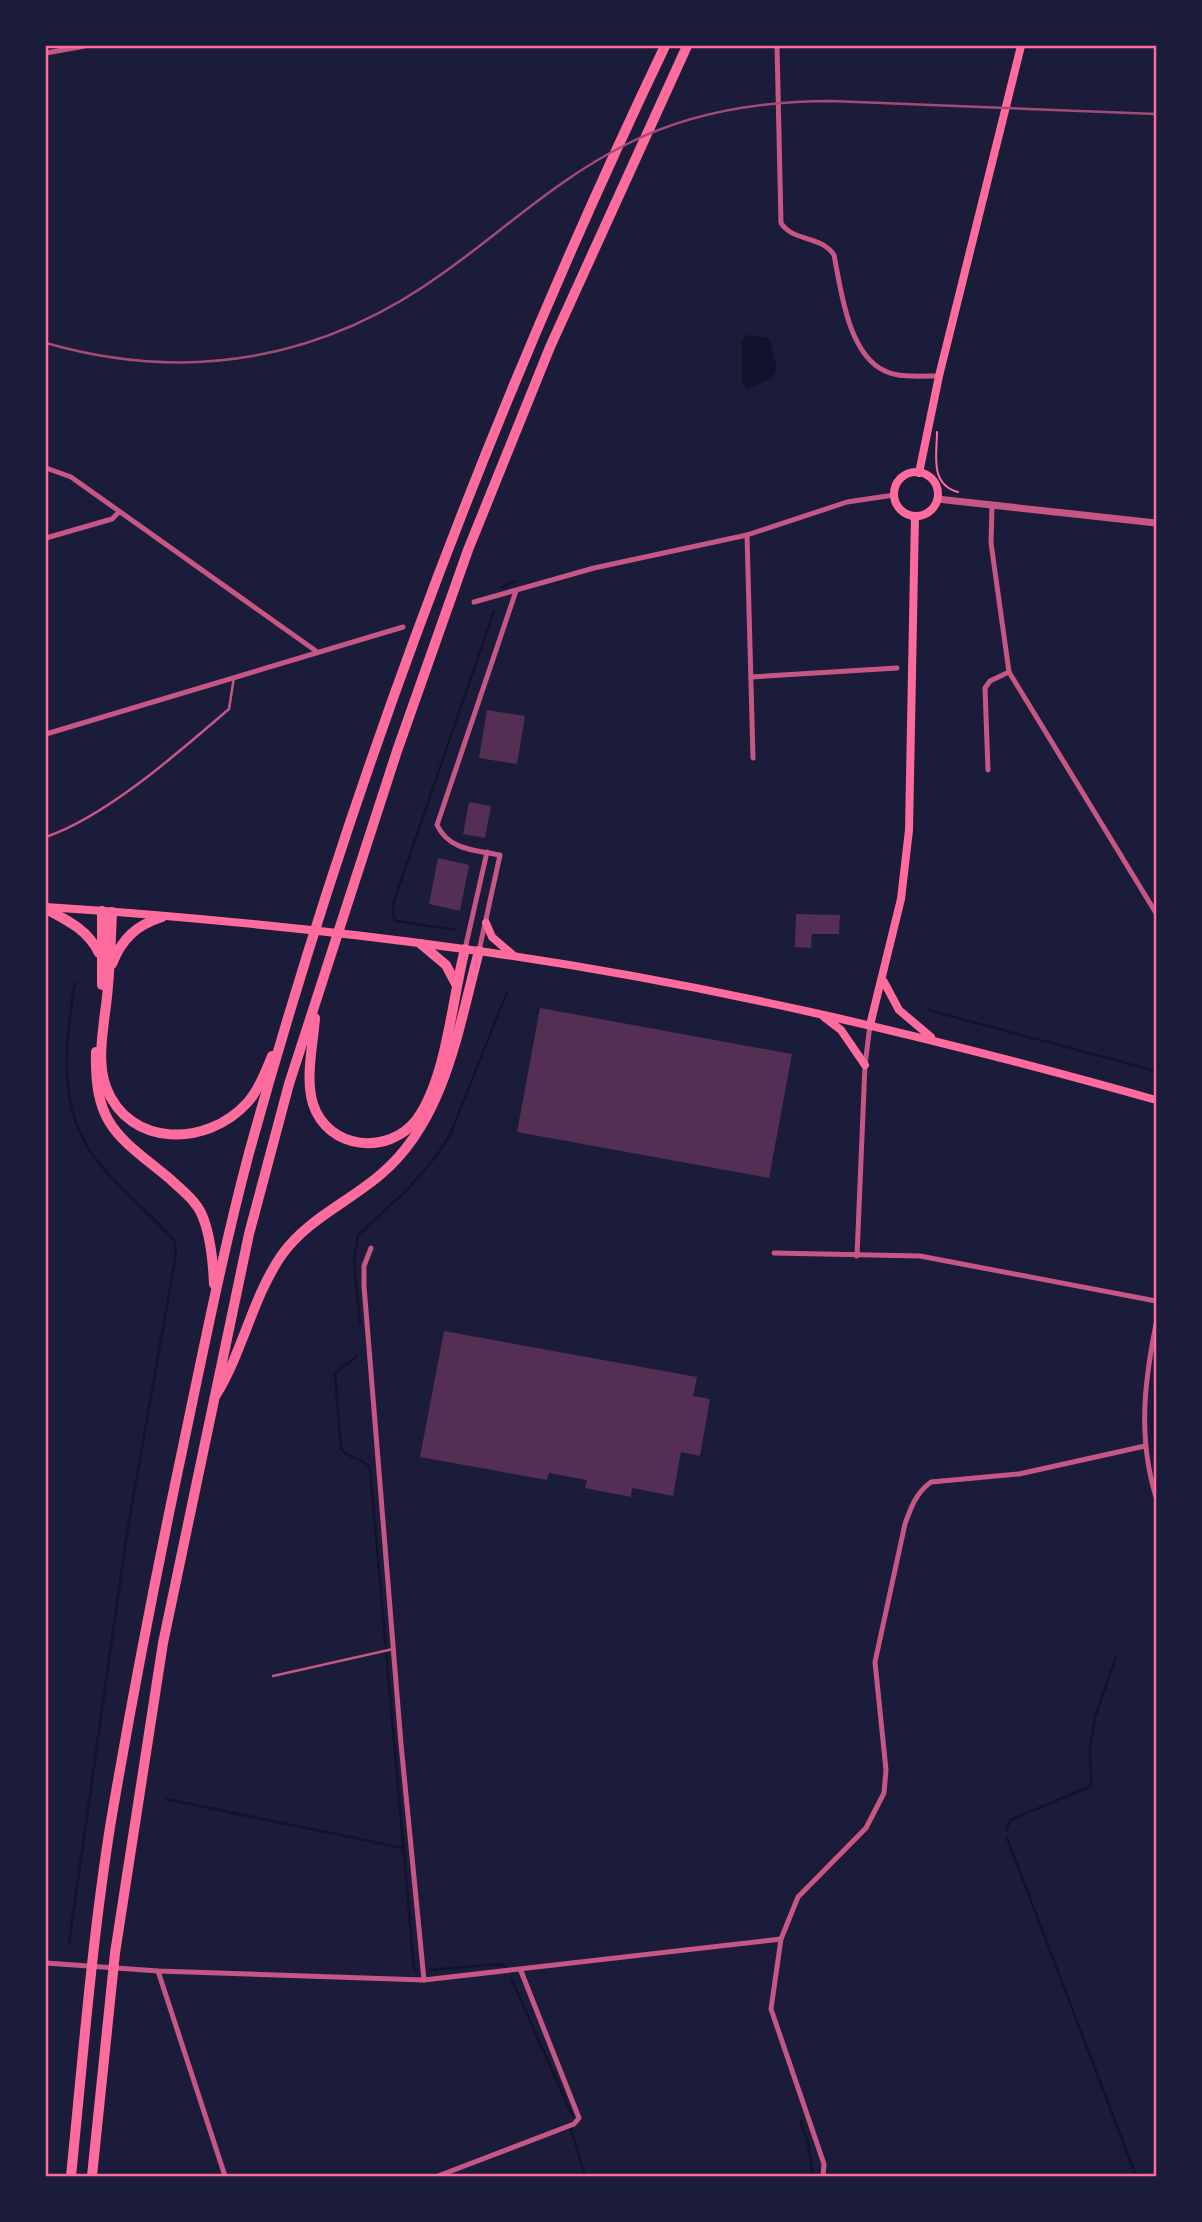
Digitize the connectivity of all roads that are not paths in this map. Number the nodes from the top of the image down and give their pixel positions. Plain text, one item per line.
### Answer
1 (85, 46) edge
2 (666, 46) edge
3 (687, 46) edge
4 (777, 46) edge
5 (1021, 46) edge
6 (46, 53) edge
7 (939, 376) junction
8 (46, 468) edge
9 (919, 473) junction
10 (894, 495) junction
11 (937, 499) junction
12 (992, 507) junction
13 (119, 512) junction
14 (915, 516) junction
15 (1157, 523) edge
16 (747, 536) junction
17 (46, 538) edge
18 (516, 590) junction
19 (474, 602) dead end
20 (403, 627) dead end
21 (316, 651) junction
22 (897, 668) dead end
23 (1009, 672) junction
24 (234, 677) junction
25 (751, 677) junction
26 (46, 734) edge
27 (753, 758) dead end
28 (988, 771) dead end
29 (46, 837) edge
30 (487, 852) junction
31 (46, 908) edge
32 (107, 911) junction
33 (1157, 913) edge
34 (163, 916) junction
35 (486, 923) junction
36 (421, 944) junction
37 (464, 949) junction
38 (479, 951) junction
39 (101, 956) junction
40 (515, 957) junction
41 (110, 971) junction
42 (884, 981) junction
43 (456, 984) junction
44 (316, 1000) junction
45 (290, 1014) junction
46 (822, 1015) junction
47 (870, 1025) junction
48 (937, 1041) junction
49 (865, 1065) junction
50 (1157, 1100) edge
51 (371, 1248) dead end
52 (774, 1253) dead end
53 (857, 1256) junction
54 (214, 1298) junction
55 (1157, 1301) edge
56 (1157, 1324) edge
57 (210, 1404) junction
58 (1145, 1446) junction
59 (1157, 1497) edge
60 (393, 1649) junction
61 (273, 1675) dead end
62 (781, 1939) junction
63 (46, 1963) edge
64 (158, 1971) junction
65 (521, 1971) junction
66 (424, 1980) junction
67 (71, 2176) edge
68 (92, 2176) edge
69 (225, 2176) edge
70 (438, 2176) edge
71 (823, 2176) edge

1 - 6 street
2 - 45 highway
3 - 44 highway
4 - 7 street
5 - 7 main road
7 - 9 main road
8 - 13 street
9 - 10 main road
9 - 11 main road
10 - 14 main road
10 - 16 street
11 - 12 street
11 - 14 main road
12 - 15 street
12 - 23 street
13 - 17 street
13 - 21 street
14 - 42 main road
16 - 18 street
16 - 25 street
18 - 19 street
18 - 30 street
20 - 21 street
21 - 24 street
22 - 25 street
23 - 28 street
23 - 33 street
24 - 26 street
24 - 29 lane
25 - 27 street
30 - 35 street
30 - 37 street
31 - 32 main road
31 - 39 highway
32 - 34 main road
32 - 39 highway
32 - 41 highway
34 - 36 main road
34 - 41 highway
35 - 38 street
35 - 40 main road
36 - 37 main road
36 - 43 highway
37 - 38 main road
37 - 43 highway
38 - 40 main road
38 - 57 highway
39 - 54 highway
40 - 46 main road
41 - 45 highway
42 - 47 main road
42 - 48 main road
43 - 44 highway
44 - 57 highway
45 - 54 highway
46 - 47 main road
46 - 49 main road
47 - 48 main road
47 - 49 street
48 - 50 main road
49 - 53 street
51 - 60 street
52 - 53 street
53 - 55 street
54 - 67 highway
56 - 58 street
57 - 68 highway
58 - 59 street
58 - 62 street
60 - 61 lane
60 - 66 street
62 - 65 street
62 - 71 street
63 - 64 street
64 - 66 street
64 - 69 street
65 - 66 street
65 - 70 street

